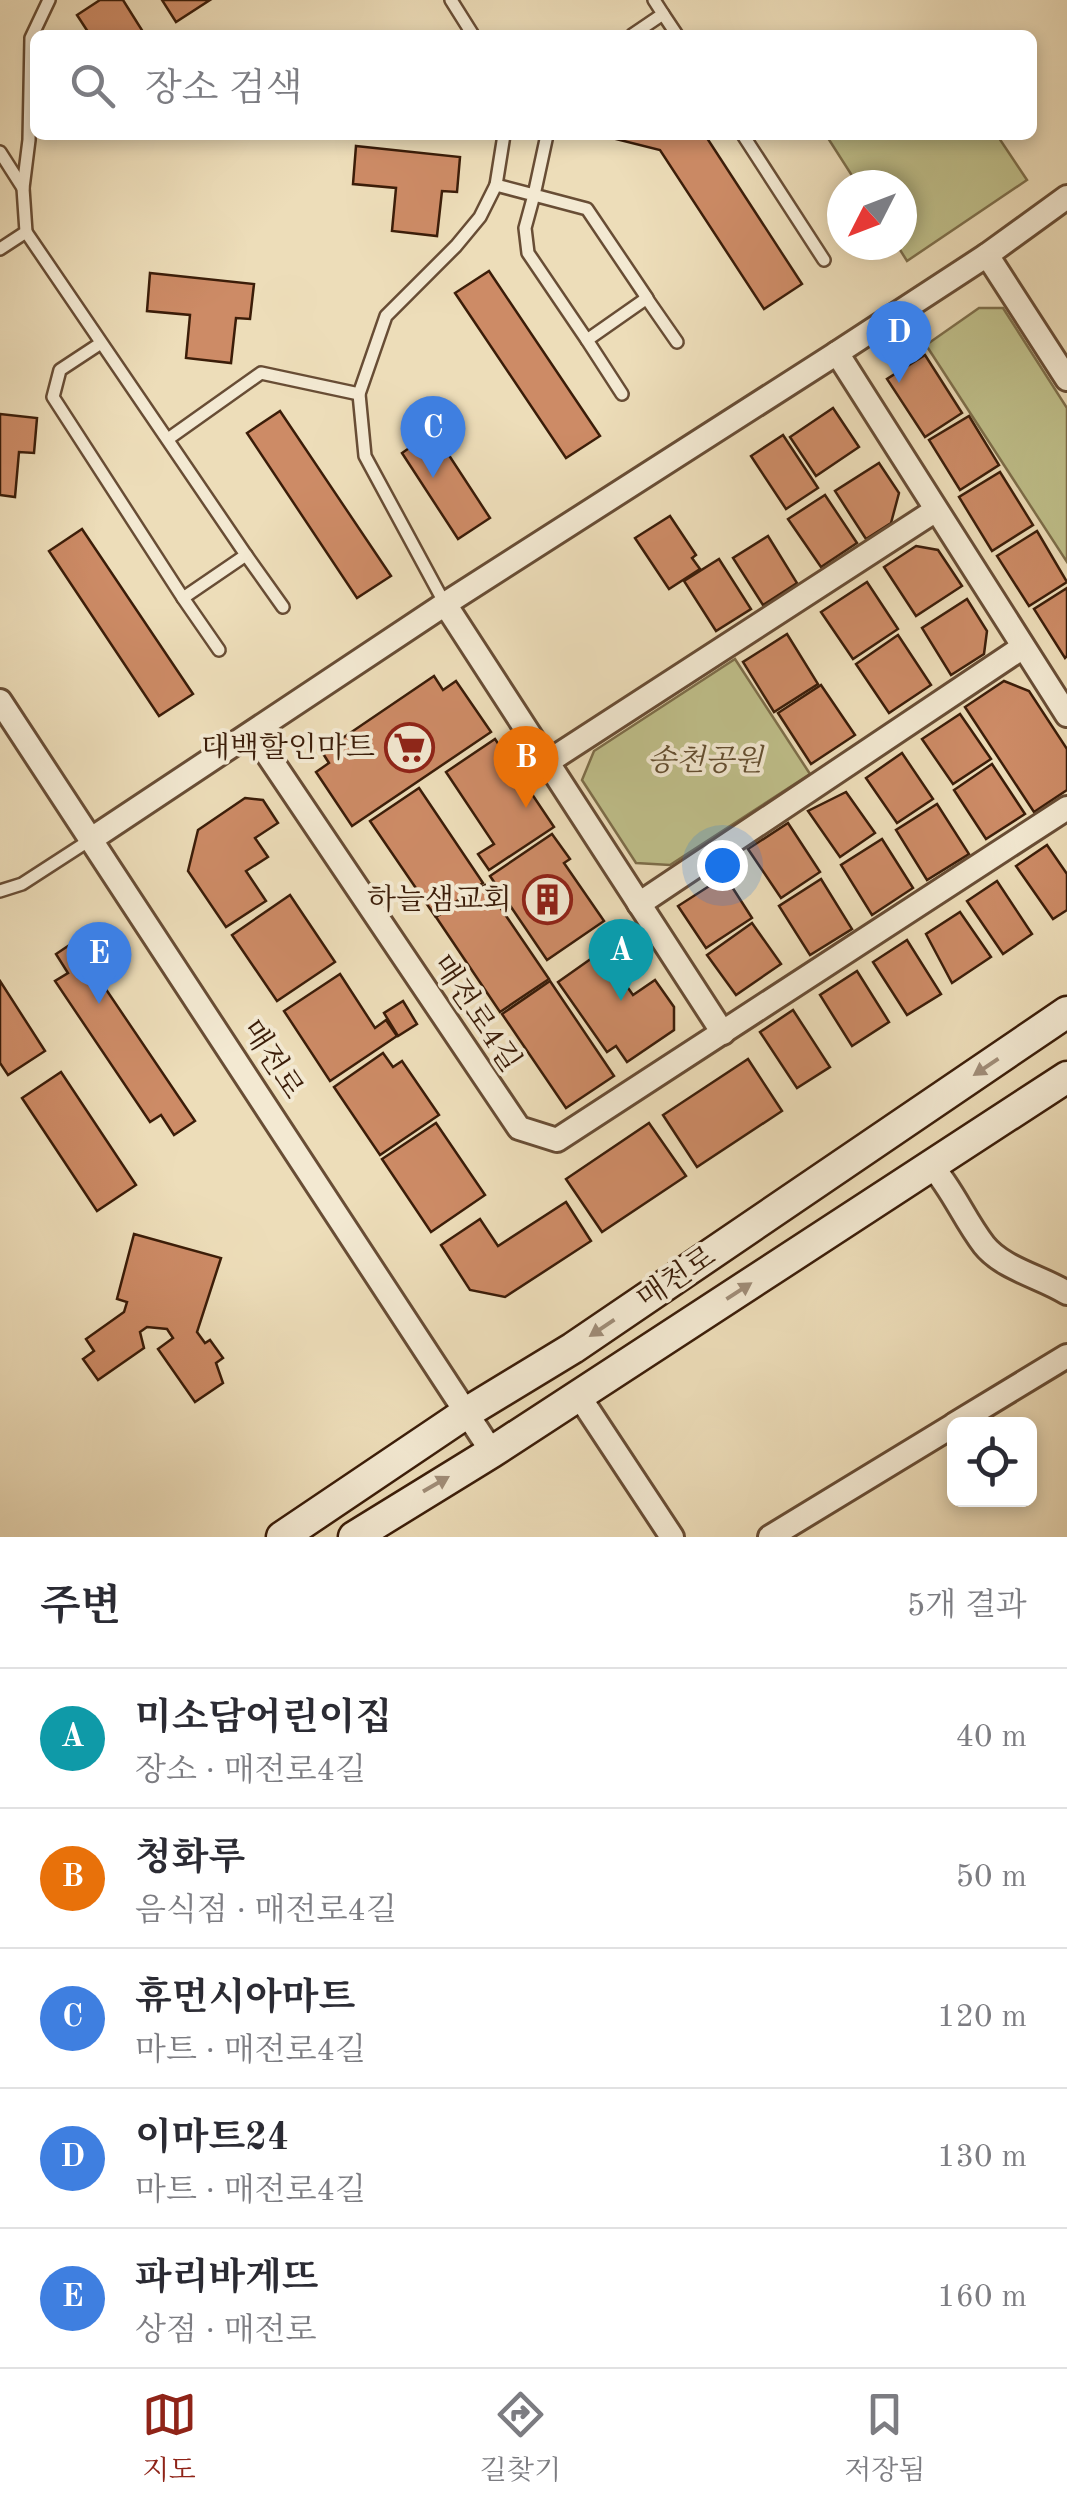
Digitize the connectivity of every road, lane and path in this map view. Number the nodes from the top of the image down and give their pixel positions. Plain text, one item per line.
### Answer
1 (49, 0) edge
2 (451, 0) edge
3 (654, 0) edge
4 (663, 14) junction
5 (34, 30) edge
6 (471, 30) edge
7 (639, 30) edge
8 (674, 30) edge
9 (30, 38) edge
10 (503, 140) edge
11 (546, 140) edge
12 (746, 140) edge
13 (0, 152) edge
14 (496, 185) junction
15 (23, 188) junction
16 (534, 194) junction
17 (1067, 197) edge
18 (26, 232) junction
19 (0, 248) edge
20 (988, 255) junction
21 (824, 260) dead end
22 (645, 296) junction
23 (587, 340) junction
24 (677, 342) dead end
25 (101, 343) junction
26 (837, 353) junction
27 (1067, 378) edge
28 (359, 394) junction
29 (622, 394) dead end
30 (168, 440) junction
31 (936, 510) junction
32 (246, 555) junction
33 (183, 598) junction
34 (444, 604) junction
35 (283, 607) dead end
36 (1022, 647) junction
37 (219, 650) dead end
38 (0, 701) edge
39 (1067, 716) edge
40 (253, 733) junction
41 (546, 763) junction
42 (1067, 808) edge
43 (93, 838) junction
44 (0, 891) edge
45 (639, 904) junction
46 (1067, 1012) edge
47 (723, 1033) junction
48 (1067, 1077) edge
49 (931, 1165) junction
50 (1067, 1293) edge
51 (1067, 1356) edge
52 (579, 1396) junction
53 (466, 1413) junction
54 (968, 1417) edge
55 (947, 1430) edge
56 (492, 1452) junction
57 (282, 1537) edge
58 (354, 1537) edge
59 (672, 1537) edge
60 (770, 1537) edge

1 - 5 lane
2 - 6 lane
3 - 4 lane
4 - 7 lane
4 - 8 lane
9 - 15 lane
10 - 14 lane
11 - 16 lane
12 - 21 lane
13 - 15 lane
14 - 16 lane
14 - 28 lane
15 - 18 lane
16 - 22 lane
16 - 23 lane
17 - 20 street
18 - 19 lane
18 - 25 lane
20 - 26 street
20 - 27 street
22 - 23 lane
22 - 24 lane
23 - 29 lane
25 - 30 lane
25 - 33 lane
26 - 31 street
26 - 34 street
28 - 30 lane
28 - 34 lane
30 - 32 lane
31 - 36 street
31 - 41 street
32 - 33 lane
32 - 35 lane
33 - 37 lane
34 - 40 street
34 - 41 street
36 - 39 street
36 - 45 street
38 - 43 street, 매전로
40 - 43 street
40 - 47 street, 매전로4길
41 - 45 street
42 - 47 street, 매전로4길
43 - 44 lane
43 - 53 street, 매전로
45 - 47 street
46 -> 53 main road, 매천로
48 - 49 main road, 매천로
49 - 50 street
52 -> 49 main road, 매천로
51 - 54 street
52 - 56 main road, 매천로
52 - 59 street
53 - 56 street, 매전로
53 - 57 main road, 매천로
55 - 60 street
58 -> 56 main road, 매천로

